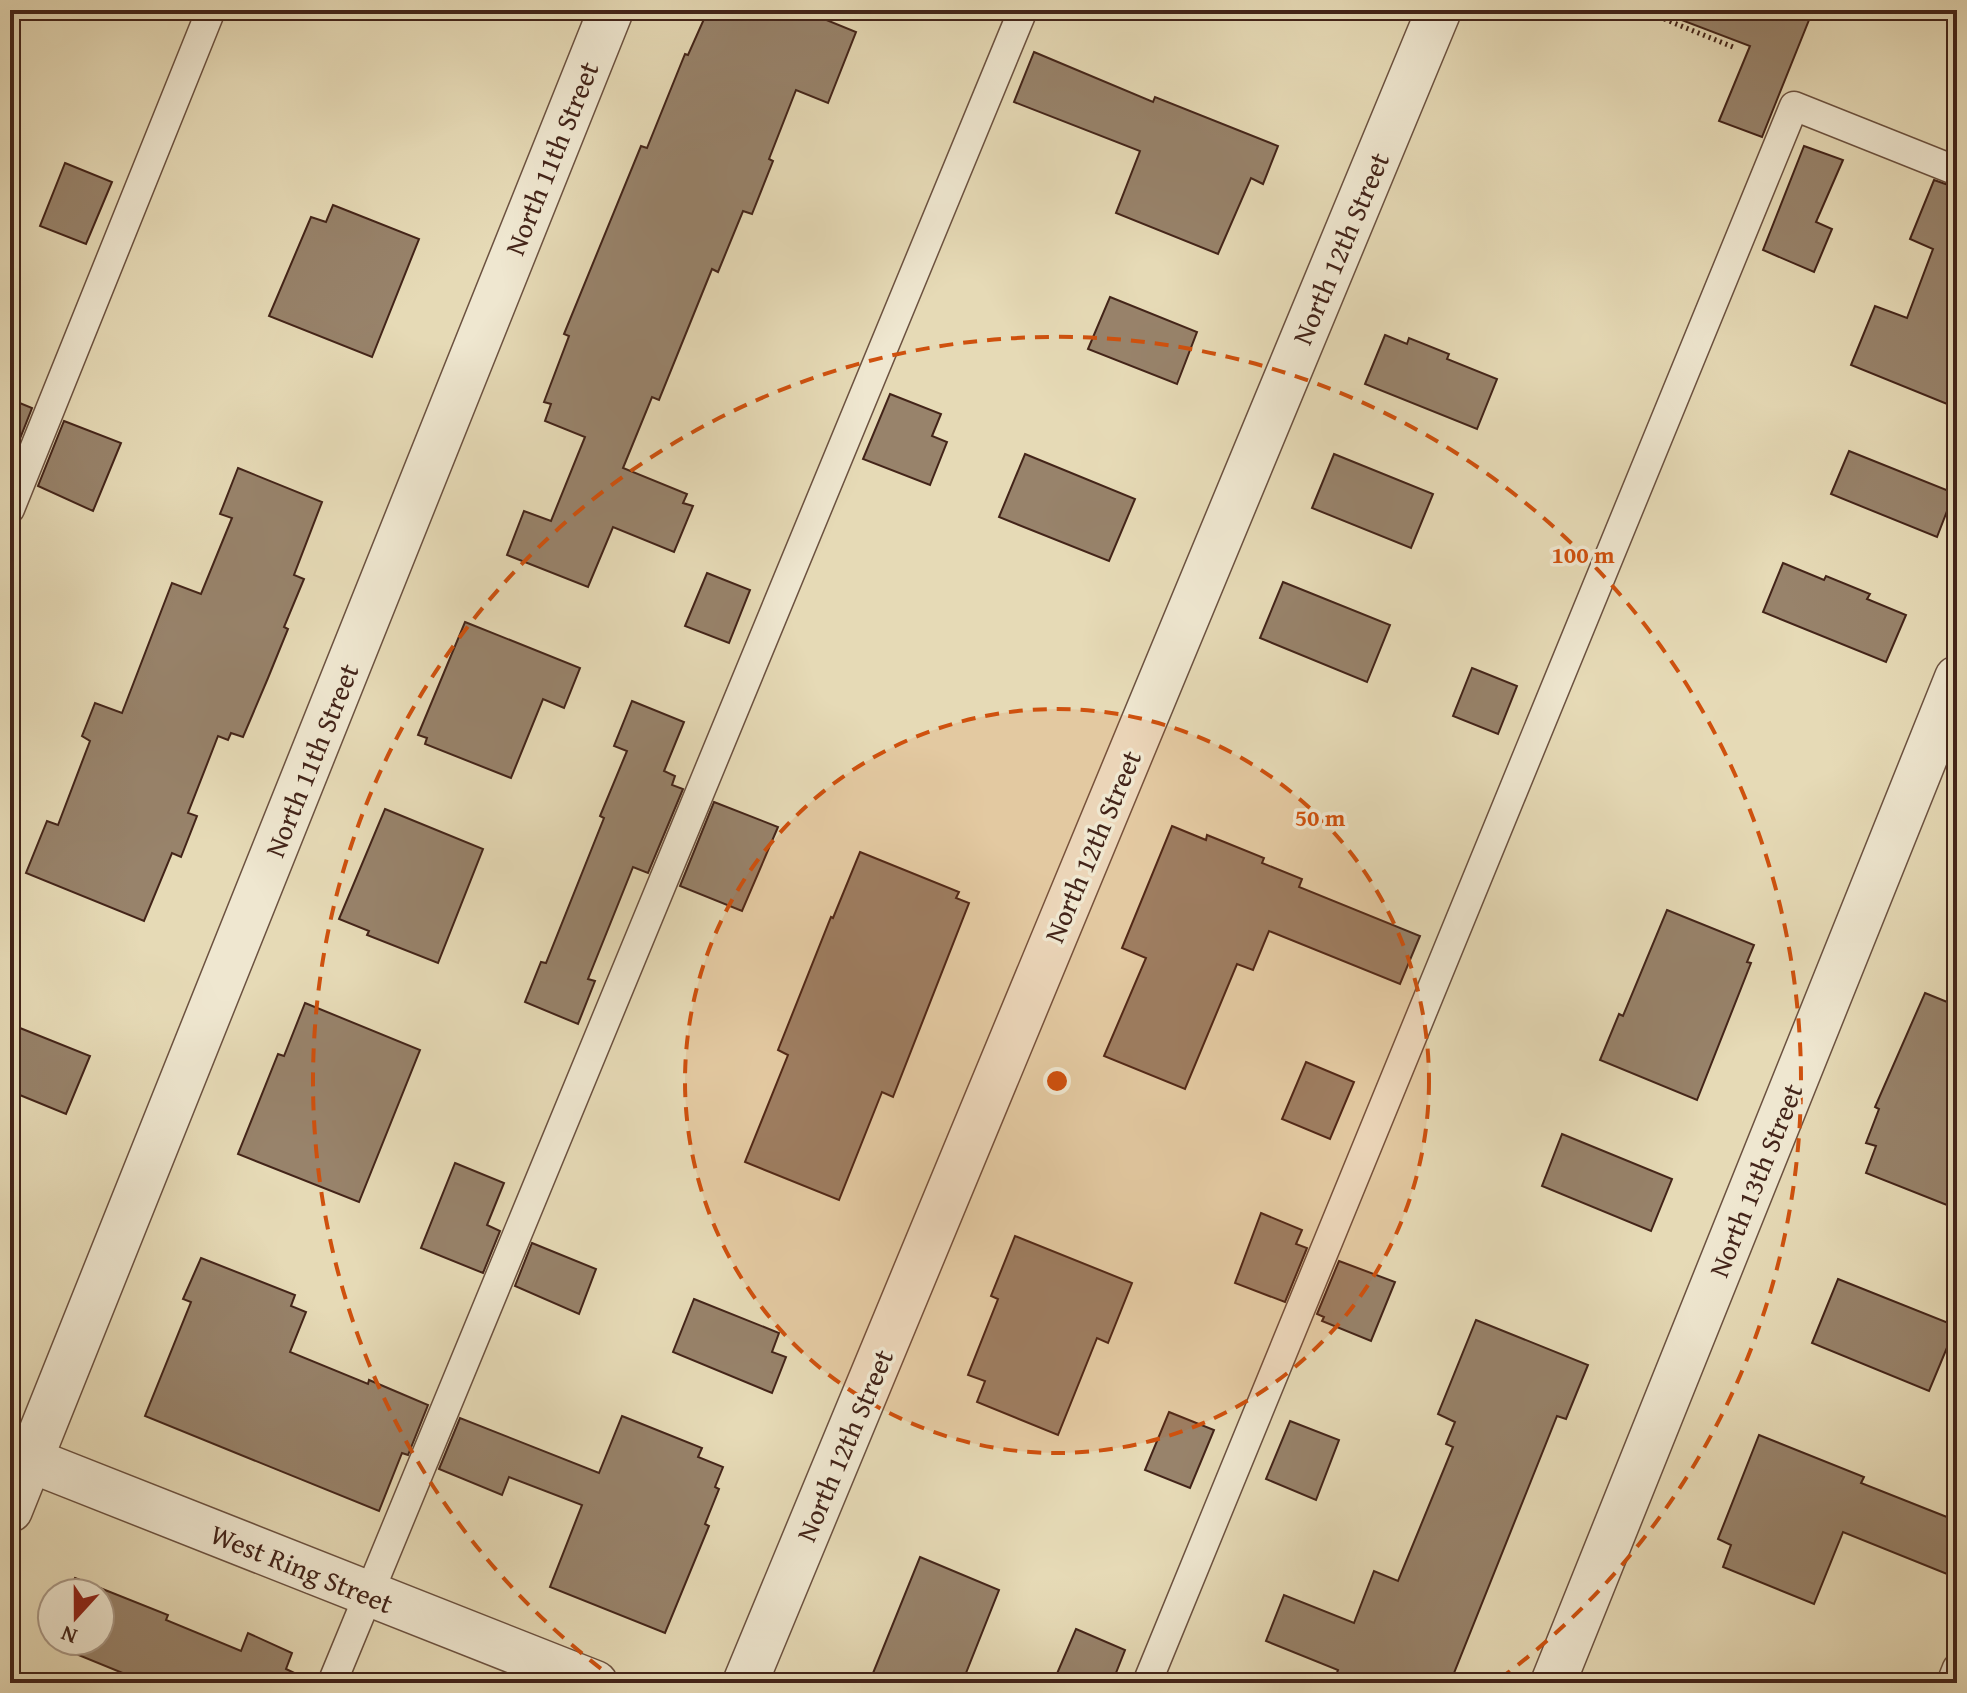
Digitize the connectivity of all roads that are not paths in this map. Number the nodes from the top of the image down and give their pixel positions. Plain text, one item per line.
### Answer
1 (211, 10) edge
2 (611, 10) edge
3 (1023, 10) edge
4 (1439, 10) edge
5 (1957, 171) edge
6 (10, 509) edge
7 (1957, 678) edge
8 (20, 1456) edge
9 (10, 1510) edge
10 (368, 1594) junction
11 (1957, 1668) edge
12 (332, 1683) edge
13 (595, 1683) edge
14 (745, 1683) edge
15 (1147, 1683) edge
16 (1553, 1683) edge
17 (1951, 1683) edge

1 - 6 lane
2 - 8 street, North 11th Street
3 - 10 lane
4 - 14 street, North 12th Street
5 - 15 lane
7 - 16 street, North 13th Street
8 - 9 street, North 11th Street
8 - 10 street, West Ring Street
10 - 12 lane
10 - 13 street, West Ring Street
11 - 17 lane

